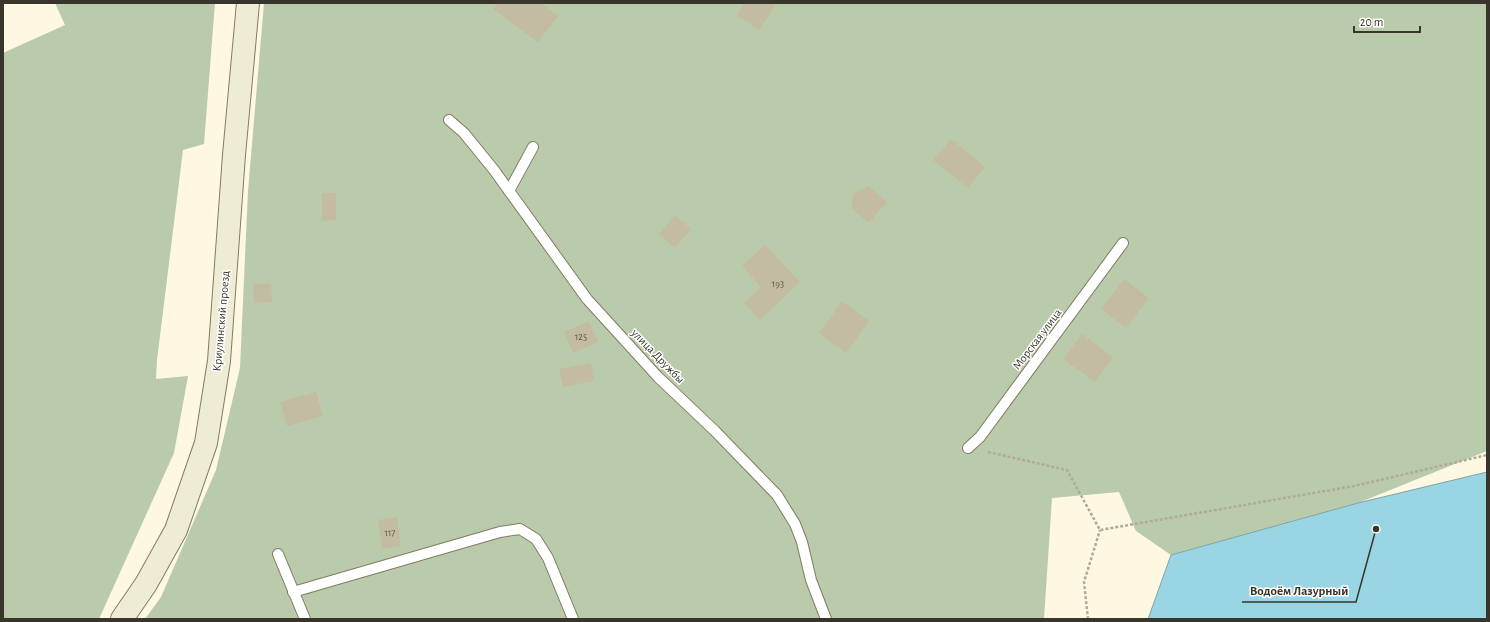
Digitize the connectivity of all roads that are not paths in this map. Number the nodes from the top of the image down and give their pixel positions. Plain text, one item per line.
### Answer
1 (248, 3) edge
2 (449, 120) dead end
3 (533, 147) dead end
4 (509, 191) junction
5 (1123, 243) dead end
6 (968, 448) road end
7 (278, 554) dead end
8 (293, 592) junction
9 (122, 619) edge
10 (305, 619) edge
11 (574, 619) edge
12 (826, 619) edge

1 - 9 street, Криулинский проезд
2 - 4 lane, улица Дружбы
3 - 4 lane
4 - 12 lane, улица Дружбы
5 - 6 lane, Морская улица
7 - 8 lane
8 - 10 lane
8 - 11 lane

